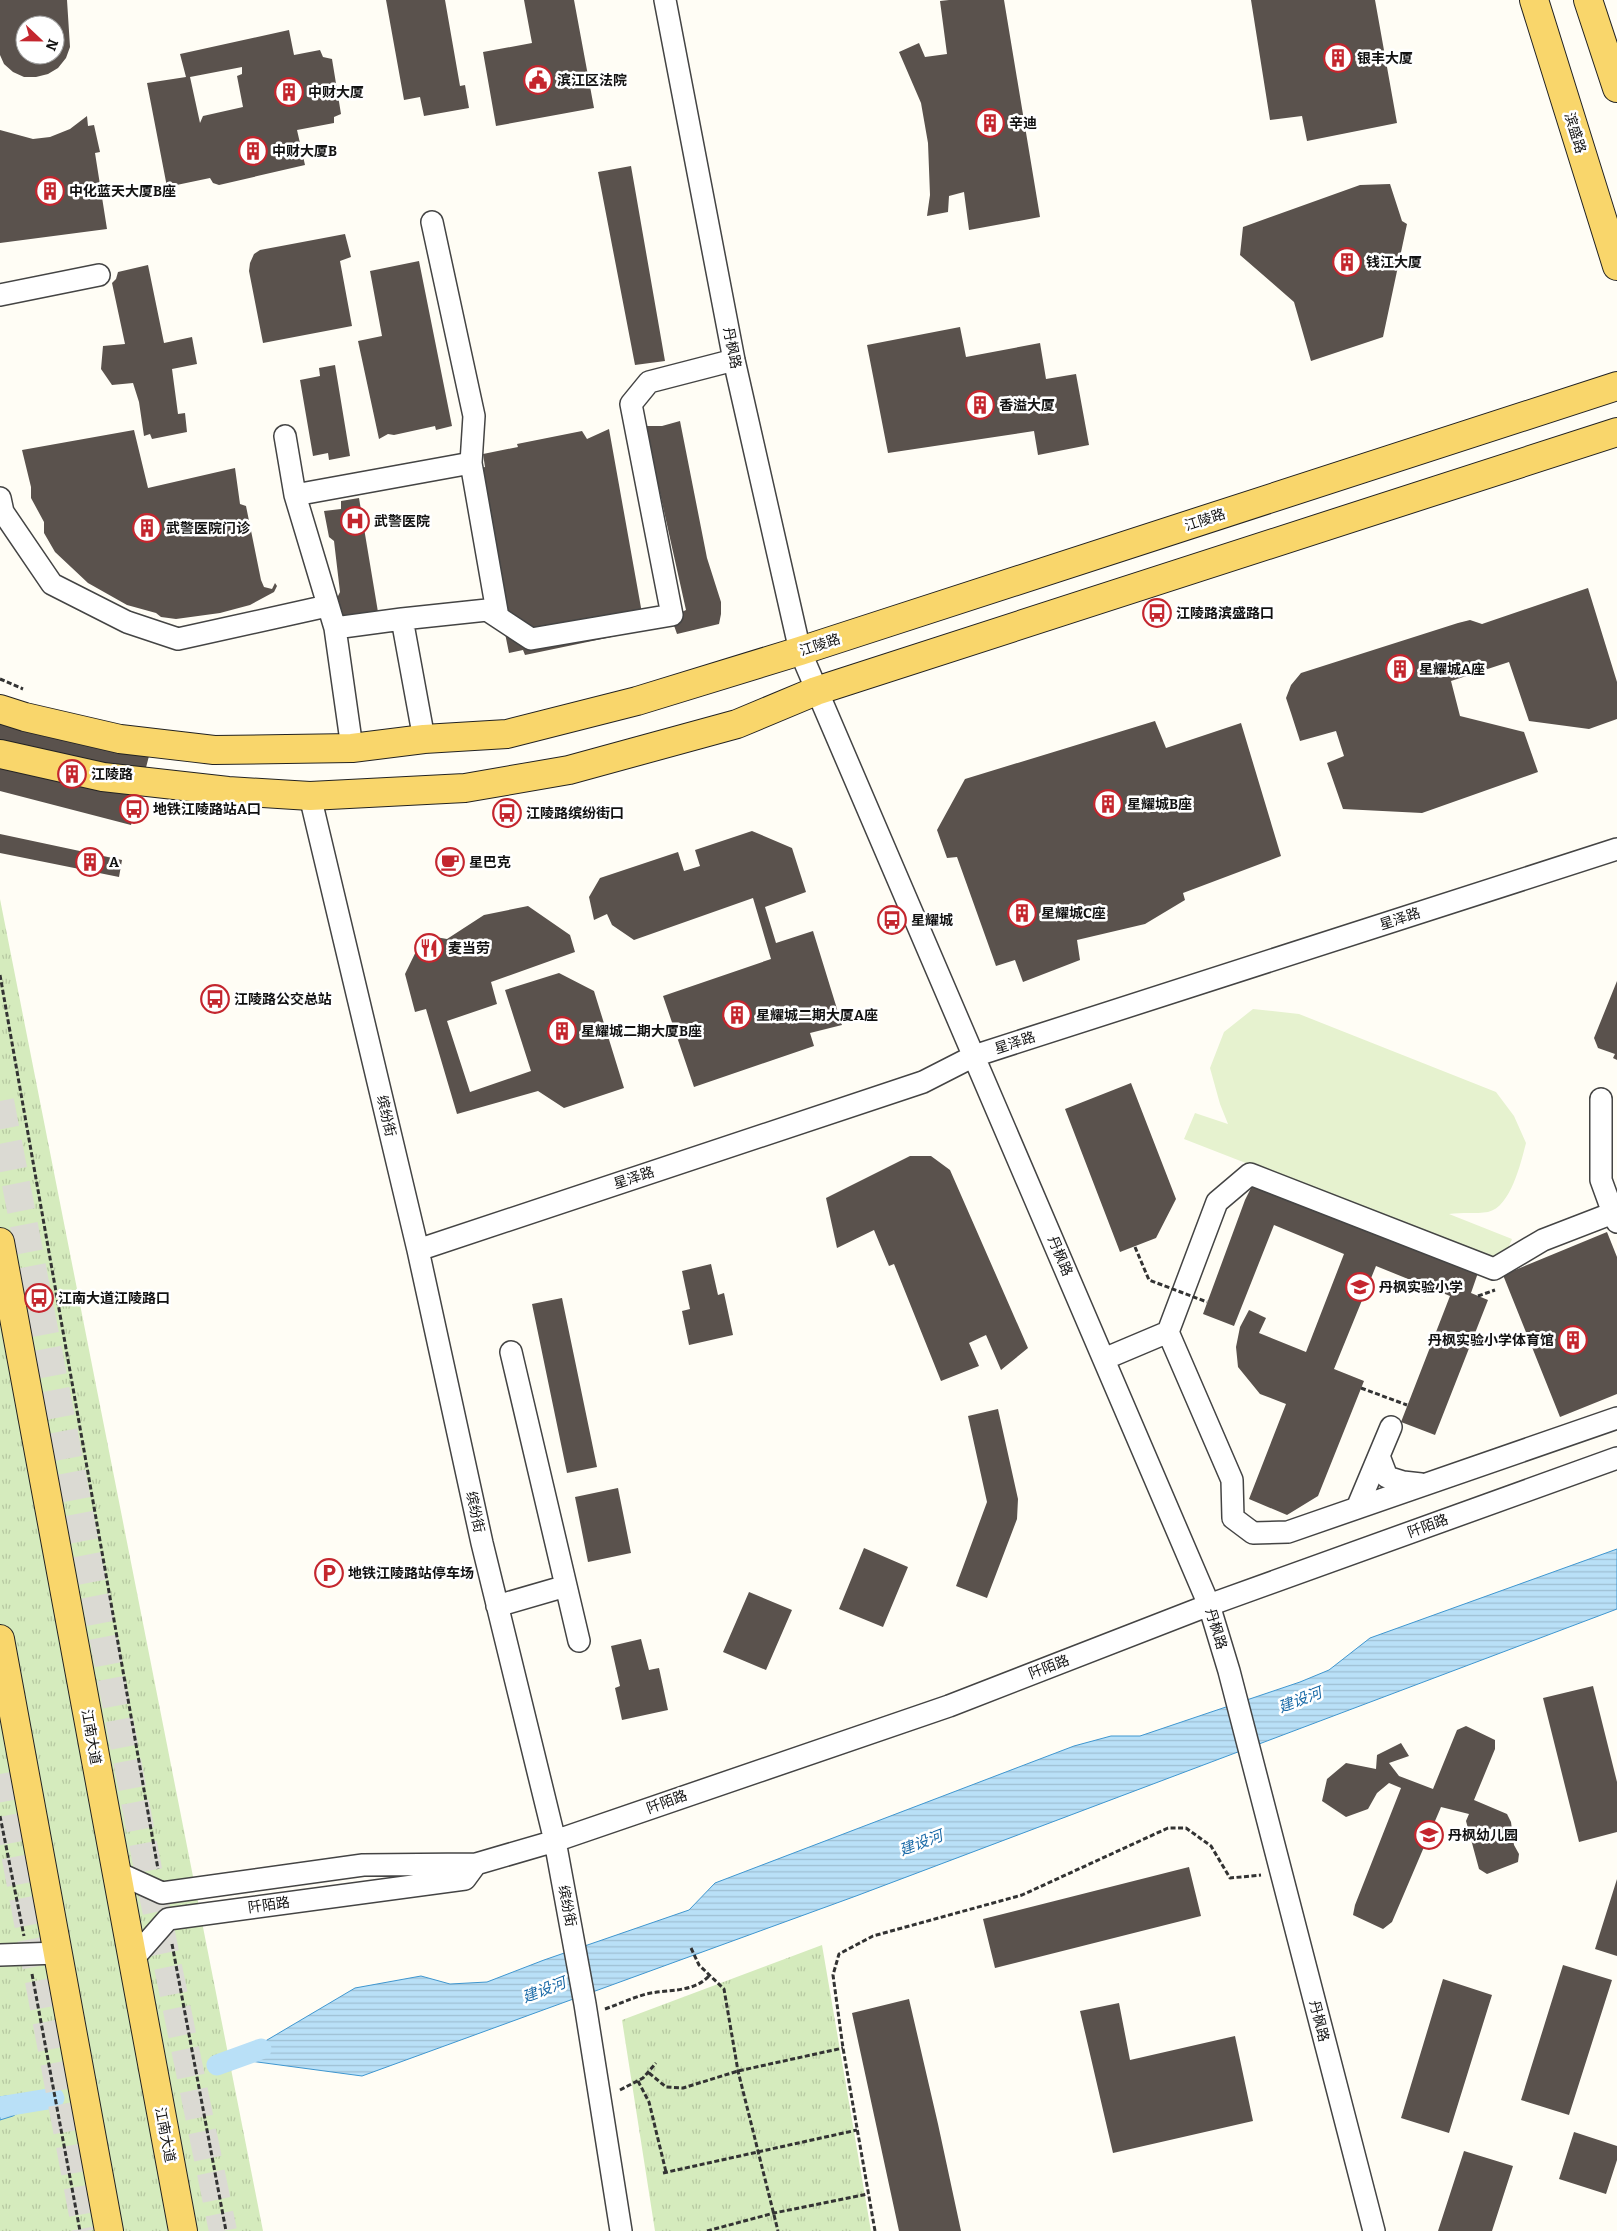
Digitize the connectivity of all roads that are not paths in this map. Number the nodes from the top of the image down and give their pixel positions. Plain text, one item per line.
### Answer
1 (664, 0) edge
2 (1534, 0) edge
3 (1588, 0) edge
4 (1617, 88) edge
5 (432, 222) dead end
6 (1617, 266) edge
7 (99, 275) dead end
8 (0, 295) edge
9 (734, 360) junction
10 (1617, 386) edge
11 (1617, 432) edge
12 (284, 436) dead end
13 (471, 463) junction
14 (295, 495) junction
15 (0, 498) edge
16 (328, 606) junction
17 (498, 617) junction
18 (402, 619) junction
19 (335, 628) junction
20 (800, 651) junction
21 (816, 691) junction
22 (0, 708) edge
23 (424, 739) junction
24 (352, 748) junction
25 (0, 754) edge
26 (310, 796) junction
27 (1617, 849) edge
28 (974, 1056) junction
29 (1601, 1099) dead end
30 (1615, 1217) edge
31 (0, 1242) edge
32 (418, 1250) junction
33 (1168, 1332) junction
34 (511, 1352) dead end
35 (1104, 1358) junction
36 (1617, 1418) edge
37 (1391, 1426) dead end
38 (1379, 1456) junction
39 (1617, 1458) edge
40 (1424, 1485) junction
41 (1357, 1508) junction
42 (566, 1586) junction
43 (1209, 1605) junction
44 (498, 1606) junction
45 (0, 1639) edge
46 (579, 1640) dead end
47 (555, 1842) junction
48 (476, 1864) junction
49 (116, 1872) junction
50 (58, 1953) junction
51 (0, 1955) edge
52 (132, 1960) junction
53 (110, 2231) edge
54 (183, 2231) edge
55 (621, 2231) edge
56 (1374, 2231) edge

1 - 9 street, 丹枫路
2 - 6 main road, 滨盛路
3 - 4 main road
5 - 13 street
7 - 8 street
9 - 17 street
9 - 20 street, 丹枫路
10 - 20 main road, 江陵路
11 - 21 main road
12 - 14 street
13 - 14 street
13 - 17 street
14 - 16 street
15 - 16 street
16 - 19 street
17 - 18 street
18 - 19 street
18 - 23 street
19 - 24 street
20 - 21 street, 丹枫路
20 - 23 main road, 江陵路
21 - 26 main road
21 - 28 street, 丹枫路
22 - 24 main road, 江陵路
23 - 24 main road, 江陵路
25 - 26 main road
26 - 32 street, 缤纷街
27 - 28 street, 星泽路
28 - 32 street, 星泽路
28 - 35 street, 丹枫路
29 - 30 street
30 - 33 street
31 - 49 main road, 江南大道
32 - 44 street, 缤纷街
33 - 35 street
33 - 41 street
34 - 42 street
35 - 43 street, 丹枫路
36 - 40 street
37 - 38 street
38 - 40 street
38 - 41 street
39 - 43 street, 阡陌路
40 - 41 street
42 - 44 street
42 - 46 street
43 - 47 street, 阡陌路
43 - 56 street, 丹枫路
44 - 47 street, 缤纷街
45 - 50 main road
47 - 48 street, 阡陌路
47 - 55 street, 缤纷街
48 - 49 street, 阡陌路
48 - 52 street, 阡陌路
49 - 52 main road, 江南大道
50 - 51 street
50 - 53 main road
52 - 54 main road, 江南大道

